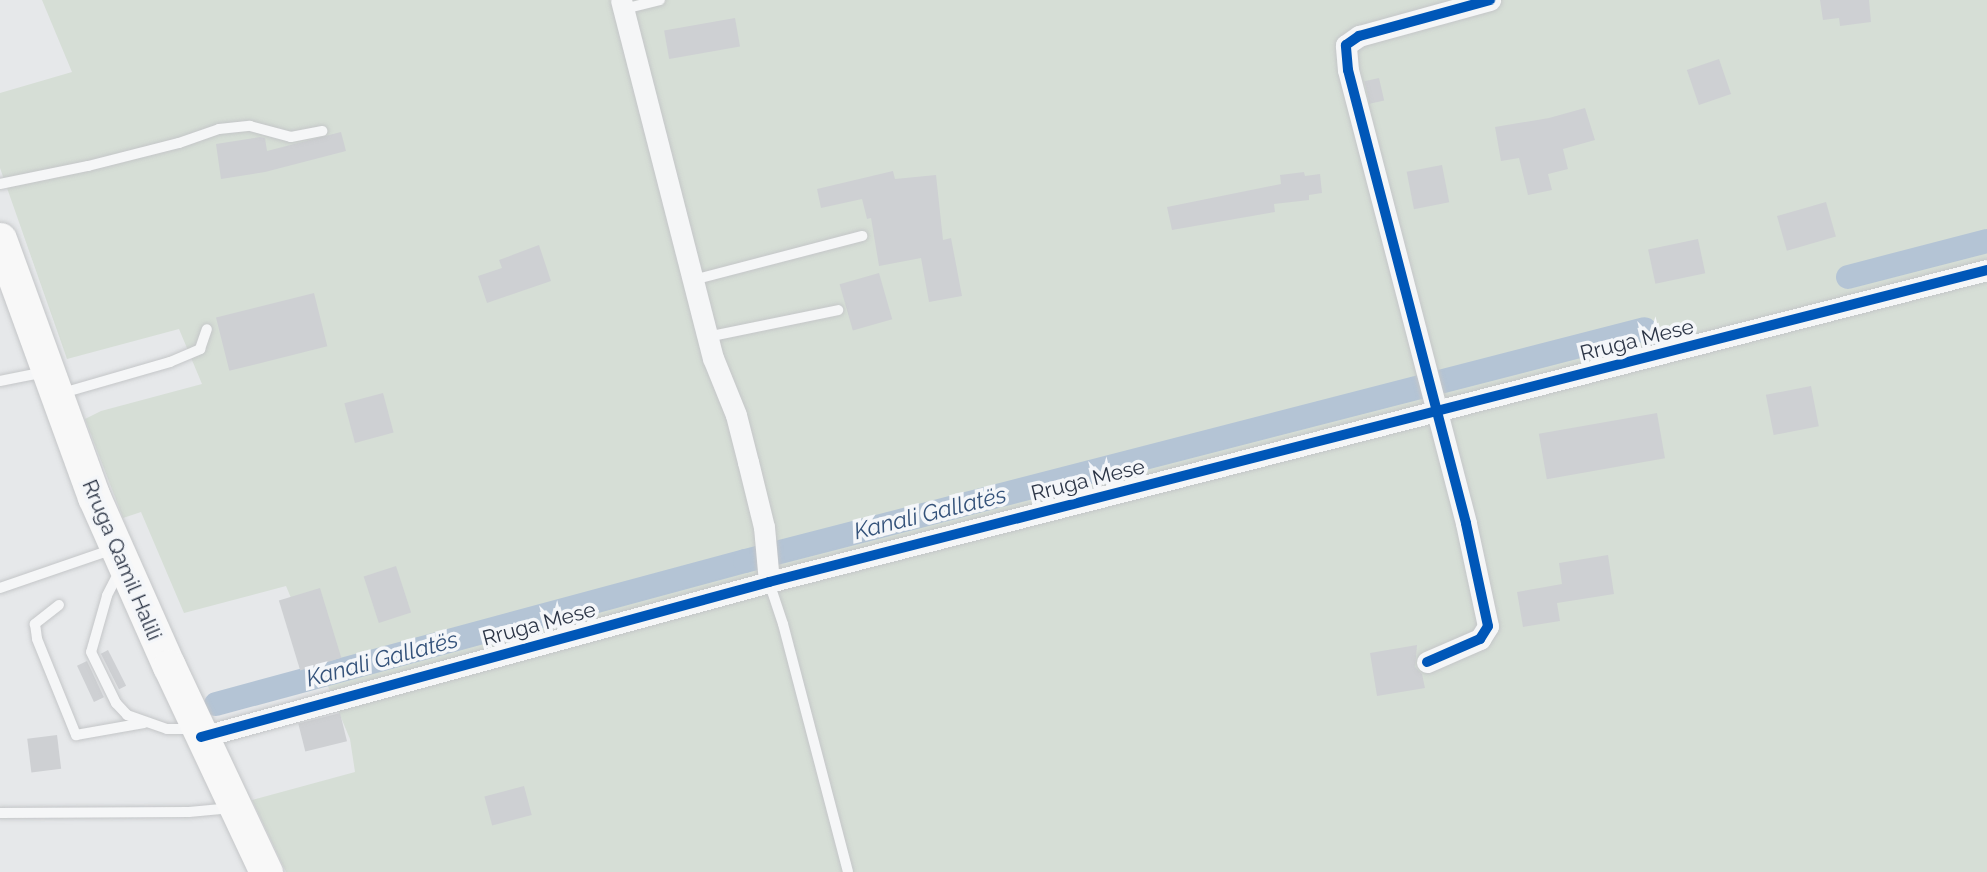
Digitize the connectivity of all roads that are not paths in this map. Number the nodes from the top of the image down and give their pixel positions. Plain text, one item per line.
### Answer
1 (660, 0) edge
2 (1490, 0) edge
3 (623, 5) edge
4 (322, 131) dead end
5 (0, 184) edge
6 (862, 236) dead end
7 (0, 239) edge
8 (1987, 270) edge
9 (693, 280) junction
10 (838, 310) dead end
11 (207, 330) dead end
12 (707, 337) junction
13 (0, 381) edge
14 (51, 384) junction
15 (1435, 405) junction
16 (119, 556) junction
17 (769, 574) junction
18 (0, 588) edge
19 (59, 604) dead end
20 (1427, 662) dead end
21 (144, 723) junction
22 (200, 733) junction
23 (236, 808) junction
24 (0, 813) edge
25 (266, 872) edge
26 (848, 872) edge

1 - 3 lane
2 - 15 street
3 - 9 street
4 - 5 lane
6 - 9 lane
7 - 14 main road, Rruga Qamil Halili
8 - 15 street, Rruga Mese
9 - 12 street
10 - 12 lane
11 - 14 lane
12 - 17 street
13 - 14 lane
14 - 16 main road, Rruga Qamil Halili
15 - 17 street, Rruga Mese
15 - 20 street
16 - 18 lane
16 - 21 lane
16 - 22 main road, Rruga Qamil Halili
17 - 22 street, Rruga Mese
17 - 26 lane
19 - 21 lane
21 - 22 lane
22 - 23 main road, Rruga Qamil Halili
23 - 24 lane
23 - 25 main road, Rruga Qamil Halili

